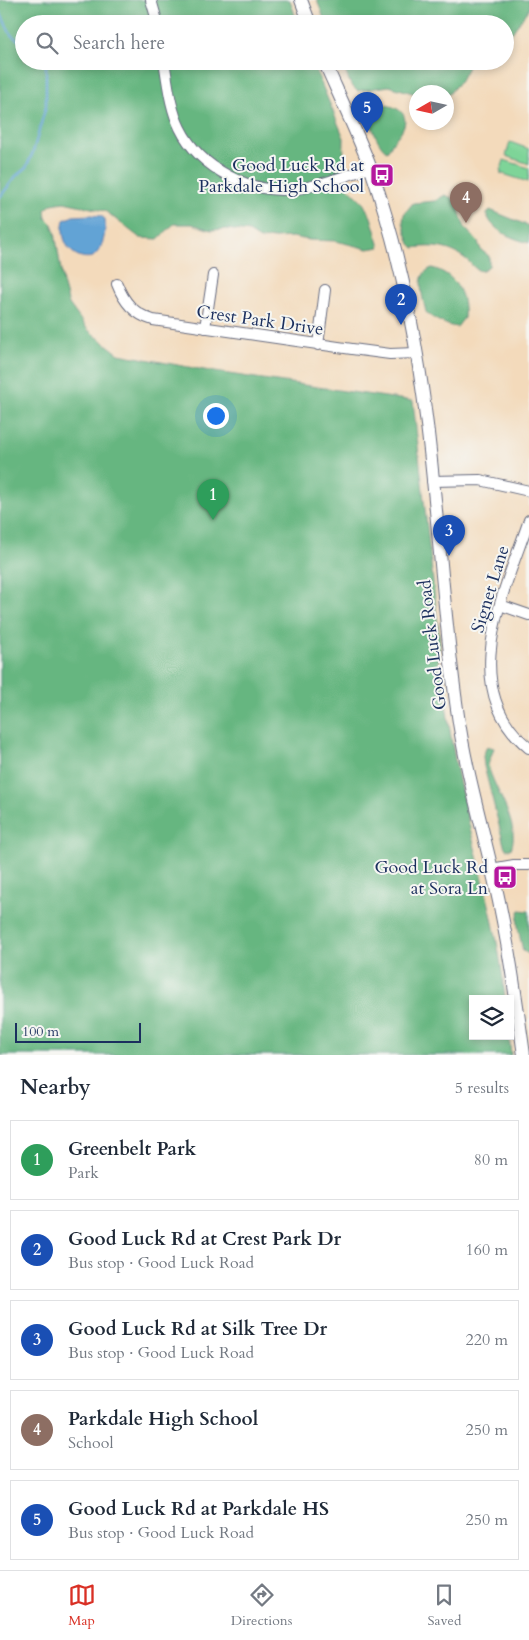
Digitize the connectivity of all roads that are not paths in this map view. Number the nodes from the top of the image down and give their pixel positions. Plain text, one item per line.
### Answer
1 (151, 0) edge
2 (301, 0) edge
3 (155, 15) edge
4 (307, 15) edge
5 (166, 70) edge
6 (328, 70) edge
7 (370, 168) junction
8 (213, 275) dead end
9 (117, 284) dead end
10 (325, 290) dead end
11 (205, 328) junction
12 (318, 344) junction
13 (416, 353) junction
14 (432, 481) junction
15 (529, 491) edge
16 (529, 520) edge
17 (500, 605) junction
18 (529, 615) edge
19 (529, 748) edge
20 (529, 865) edge
21 (491, 869) junction
22 (524, 1055) edge

1 - 3 street
2 - 4 main road
5 - 7 street
6 - 7 main road, Good Luck Road
7 - 13 main road, Good Luck Road
8 - 11 street
9 - 11 street, Crest Park Drive
10 - 12 street
11 - 12 street, Crest Park Drive
12 - 13 street, Crest Park Drive
13 - 14 main road, Good Luck Road
14 - 15 street
14 - 21 main road, Good Luck Road
16 - 17 street, Signet Lane
17 - 18 street
17 - 19 street, Signet Lane
20 - 21 street
21 - 22 main road, Good Luck Road

